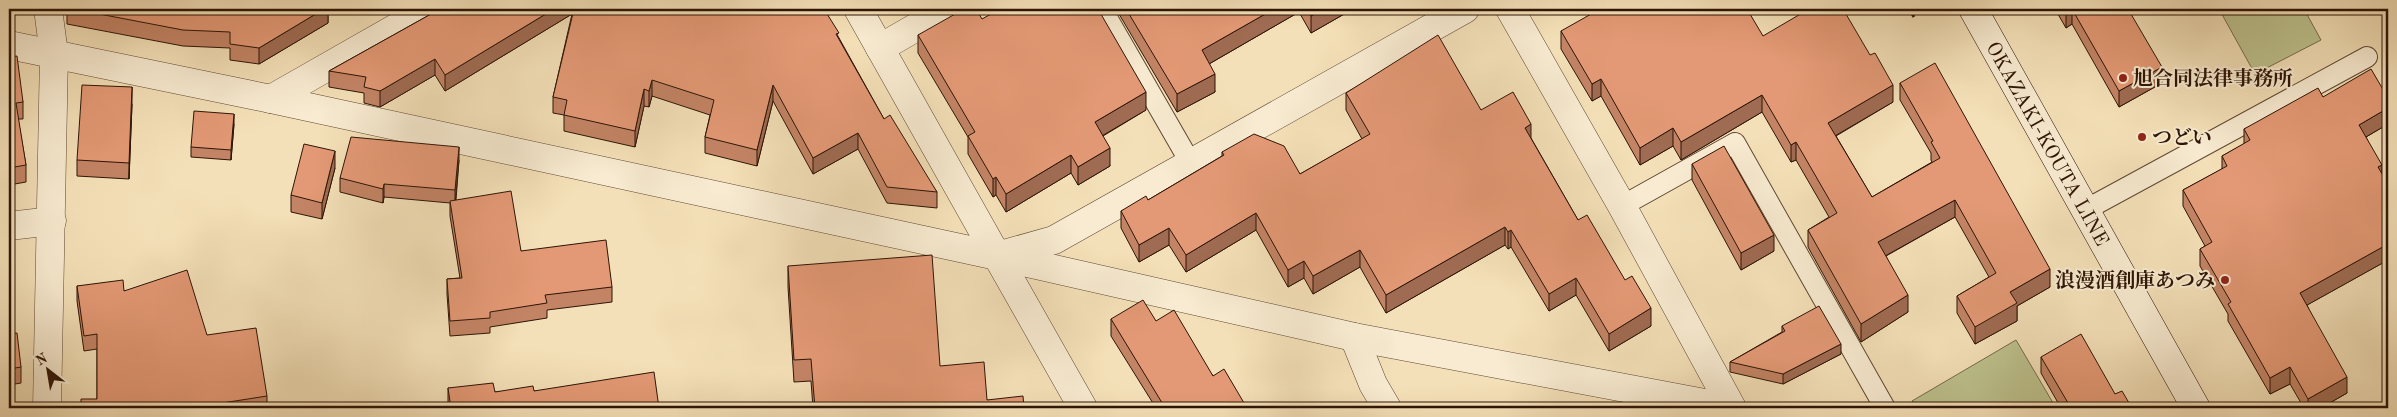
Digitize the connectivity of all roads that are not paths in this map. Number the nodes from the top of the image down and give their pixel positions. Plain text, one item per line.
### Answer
1 (48, 9) edge
2 (428, 9) edge
3 (858, 9) edge
4 (948, 9) edge
5 (1102, 9) edge
6 (1465, 9) edge
7 (1510, 9) edge
8 (1973, 9) edge
9 (9, 45) edge
10 (880, 48) junction
11 (54, 54) junction
12 (2367, 57) dead end
13 (271, 99) junction
14 (1190, 162) junction
15 (1622, 206) junction
16 (2086, 209) junction
17 (52, 221) junction
18 (9, 226) edge
19 (997, 256) junction
20 (1354, 337) junction
21 (47, 408) edge
22 (1083, 408) edge
23 (1387, 408) edge
24 (1732, 408) edge
25 (1885, 408) edge
26 (2196, 408) edge

1 - 11 street
2 - 13 street
3 - 10 street
4 - 10 street
5 - 14 lane
6 - 14 street
7 - 15 street
8 - 16 street, OKAZAKI-KOUTA LINE
9 - 11 street
10 - 19 street
11 - 13 street
11 - 17 street
12 - 16 lane
13 - 19 street
14 - 19 street
15 - 24 street
15 - 25 lane
16 - 26 street, OKAZAKI-KOUTA LINE
17 - 18 street
17 - 21 street
19 - 20 street
19 - 22 street
20 - 23 street
20 - 24 street

